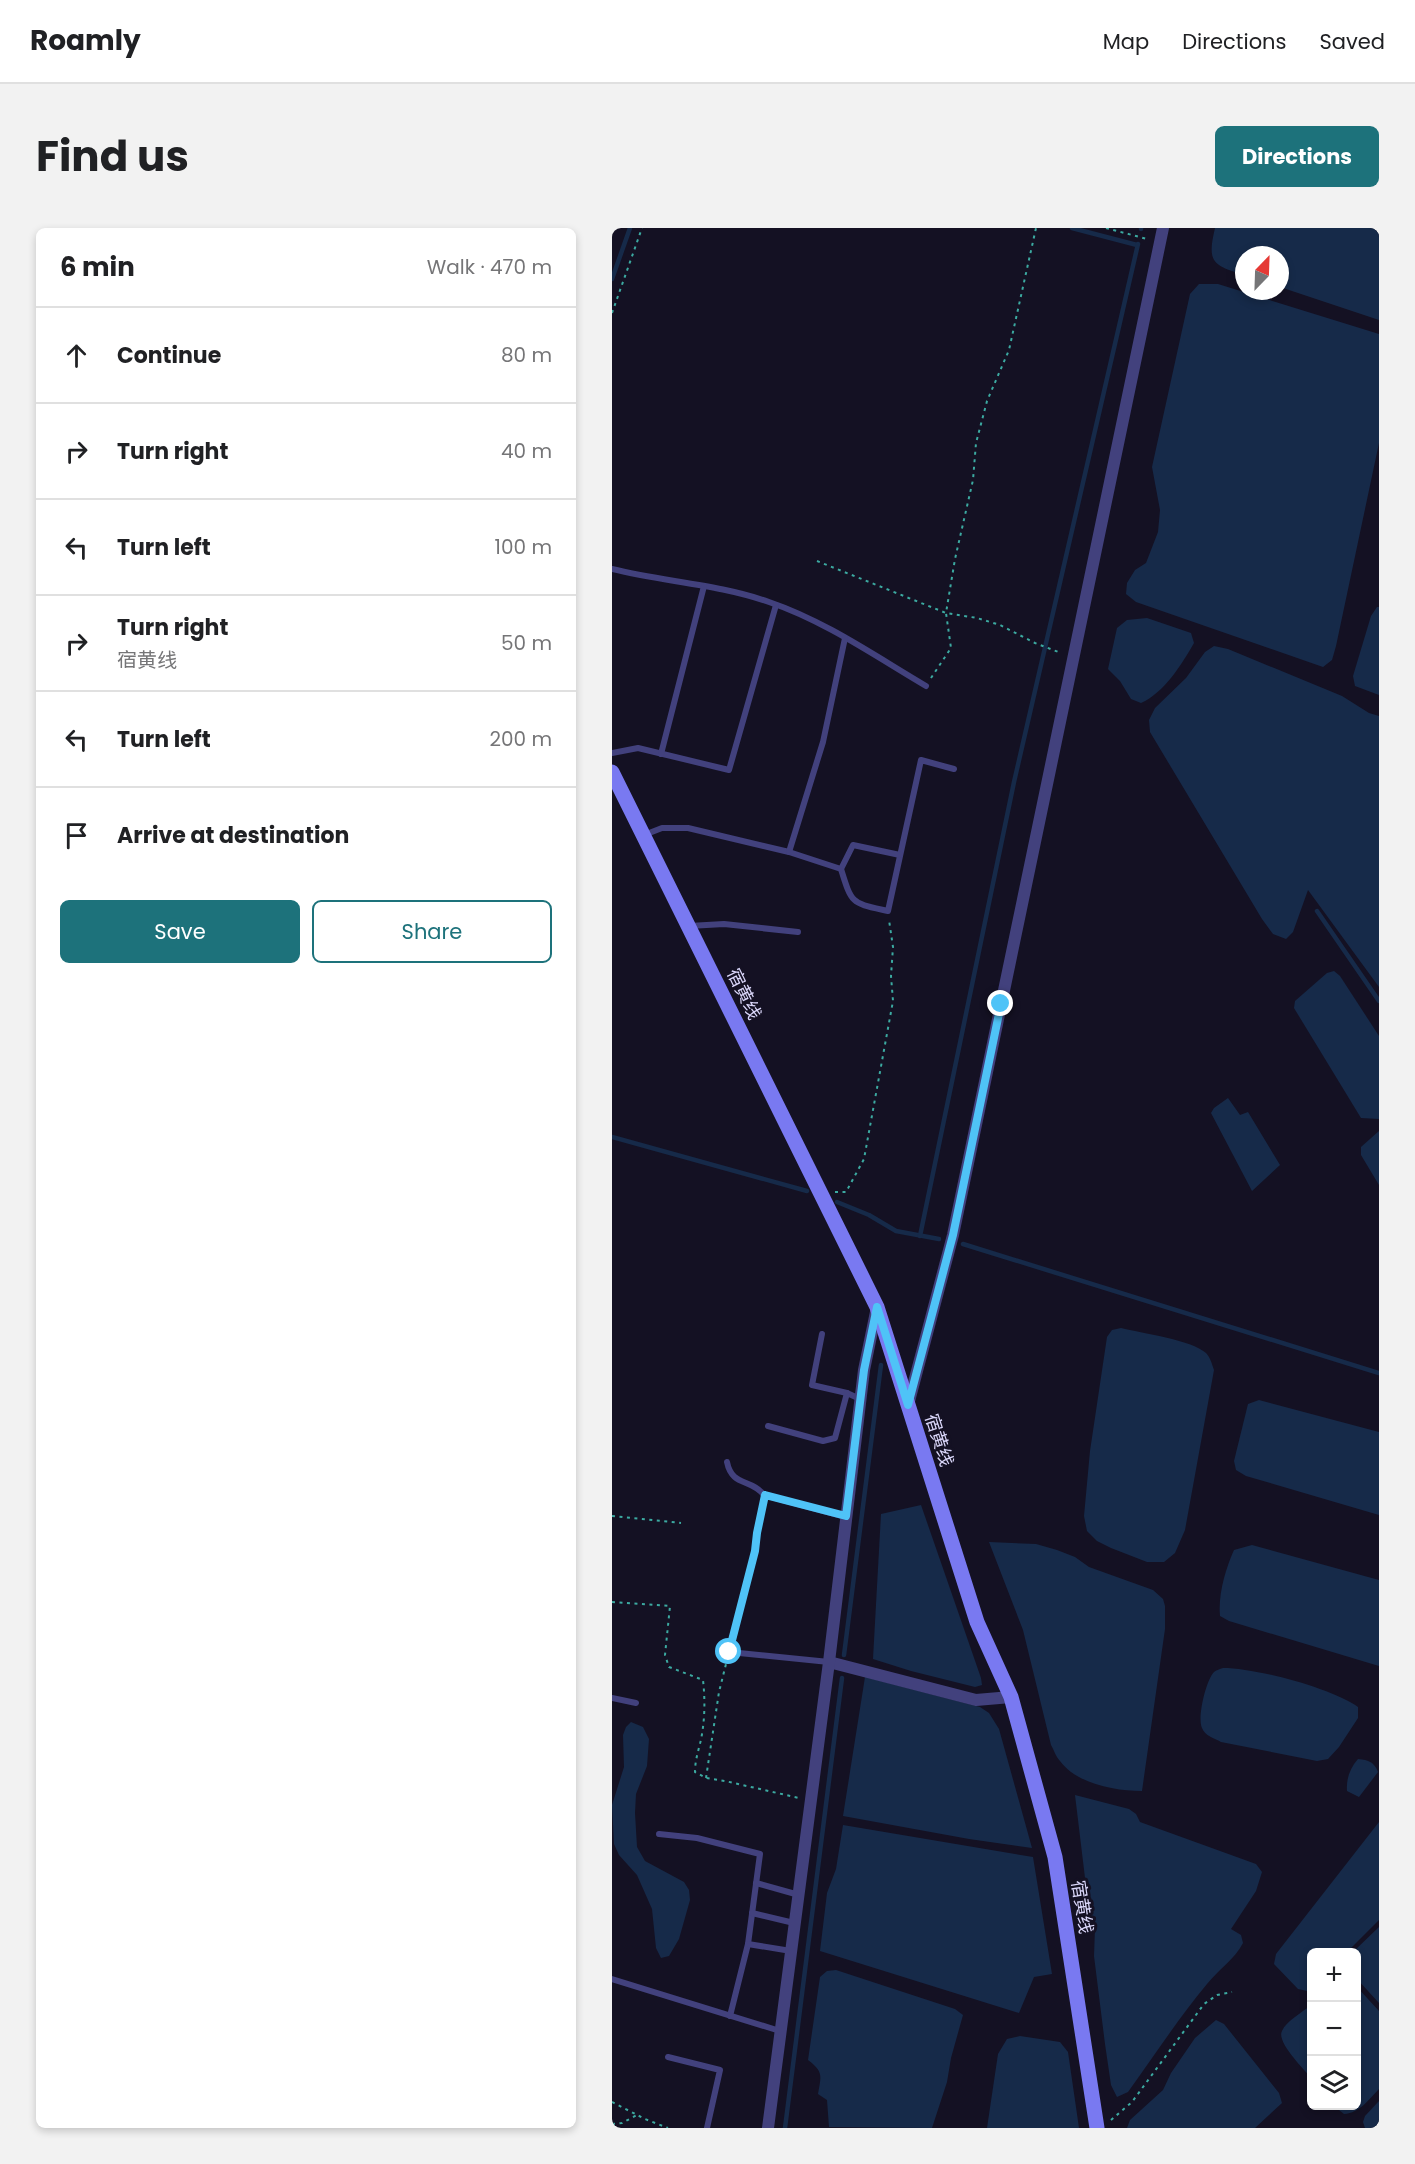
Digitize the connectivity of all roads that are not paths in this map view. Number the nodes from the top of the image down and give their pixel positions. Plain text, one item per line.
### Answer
1 (1163, 228) edge
2 (612, 569) edge
3 (704, 586) junction
4 (776, 605) junction
5 (845, 638) junction
6 (926, 686) road end
7 (612, 753) edge
8 (661, 754) junction
9 (954, 770) dead end
10 (612, 772) edge
11 (644, 835) junction
12 (789, 852) junction
13 (900, 855) junction
14 (841, 869) junction
15 (688, 926) junction
16 (798, 932) dead end
17 (877, 1307) junction
18 (822, 1334) dead end
19 (847, 1393) junction
20 (861, 1399) junction
21 (908, 1405) junction
22 (768, 1426) dead end
23 (727, 1462) dead end
24 (846, 1516) junction
25 (729, 1652) road end
26 (829, 1662) junction
27 (1011, 1697) junction
28 (612, 1698) edge
29 (636, 1703) dead end
30 (659, 1834) dead end
31 (756, 1882) junction
32 (799, 1895) junction
33 (752, 1913) junction
34 (795, 1923) junction
35 (748, 1944) junction
36 (791, 1951) junction
37 (612, 1979) edge
38 (730, 2016) junction
39 (781, 2031) junction
40 (668, 2057) dead end
41 (1101, 2126) edge
42 (707, 2128) edge
43 (768, 2128) edge

1 - 21 street
2 - 3 lane
3 - 4 lane
3 - 8 lane
4 - 5 lane
4 - 8 lane
5 - 6 lane
5 - 12 lane
7 - 8 lane
9 - 13 lane
10 - 11 main road, 宿黄线
11 - 12 lane
11 - 15 main road, 宿黄线
12 - 14 lane
13 - 14 lane
13 - 14 lane
15 - 16 lane
15 - 17 main road, 宿黄线
17 - 20 street
17 - 21 main road, 宿黄线
18 - 19 lane
19 - 20 lane
19 - 22 lane
20 - 24 street
21 - 27 main road, 宿黄线
23 - 24 lane
24 - 26 street
25 - 26 lane
26 - 27 street
26 - 32 street
27 - 41 main road, 宿黄线
28 - 29 lane
30 - 31 lane
31 - 32 lane
31 - 33 lane
32 - 34 street
33 - 34 lane
33 - 35 lane
34 - 36 street
35 - 36 lane
35 - 38 lane
36 - 39 street
37 - 38 lane
38 - 39 lane
39 - 43 street
40 - 42 lane

